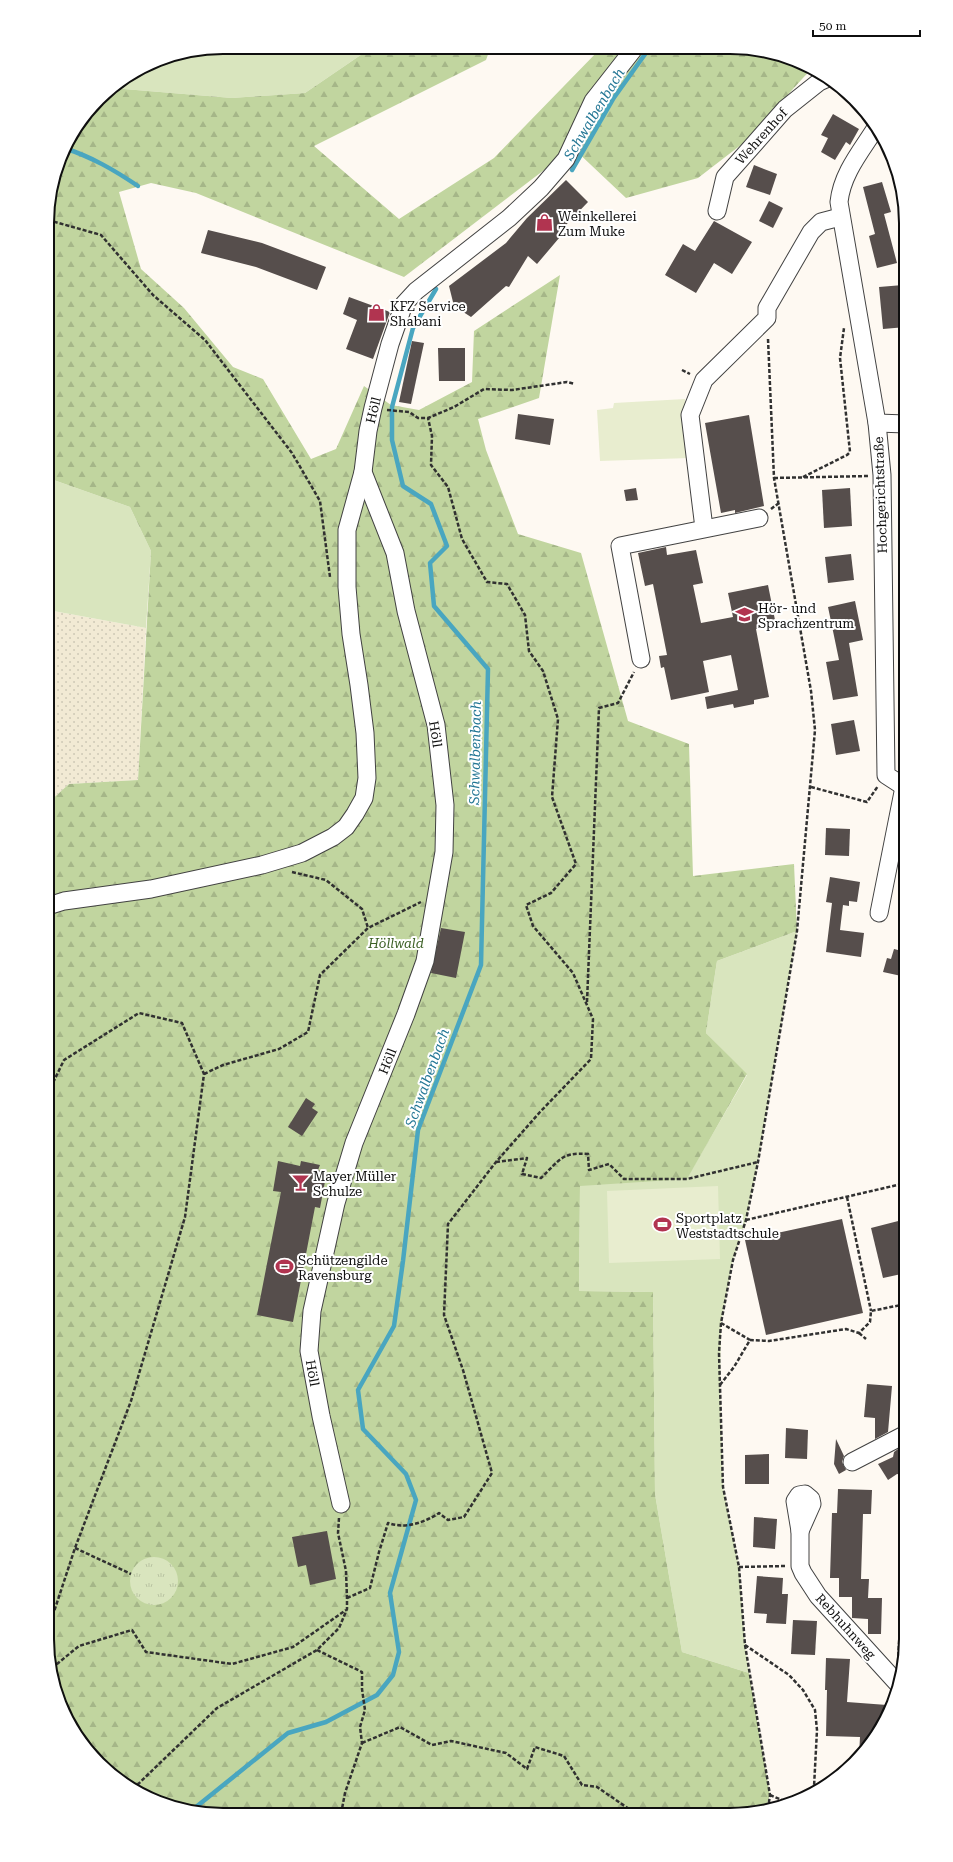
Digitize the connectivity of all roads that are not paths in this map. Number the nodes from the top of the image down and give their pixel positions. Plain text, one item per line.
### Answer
1 (630, 54) edge
2 (822, 81) edge
3 (873, 133) edge
4 (717, 210) dead end
5 (840, 218) junction
6 (877, 423) junction
7 (899, 424) edge
8 (363, 472) junction
9 (759, 518) dead end
10 (704, 528) junction
11 (641, 658) road end
12 (899, 783) edge
13 (899, 816) edge
14 (54, 904) edge
15 (879, 913) dead end
16 (899, 1438) edge
17 (852, 1462) dead end
18 (341, 1504) road end
19 (800, 1531) dead end
20 (894, 1680) edge

1 - 8 street, Höll
2 - 4 street, Wehrenhof
3 - 5 street, Hochgerichtstraße
5 - 6 street, Hochgerichtstraße
5 - 10 street
6 - 7 street
6 - 12 street, Hochgerichtstraße
8 - 14 street
8 - 18 street, Höll
9 - 10 street
10 - 11 street
13 - 15 street
16 - 17 street
19 - 20 street, Rebhuhnweg

